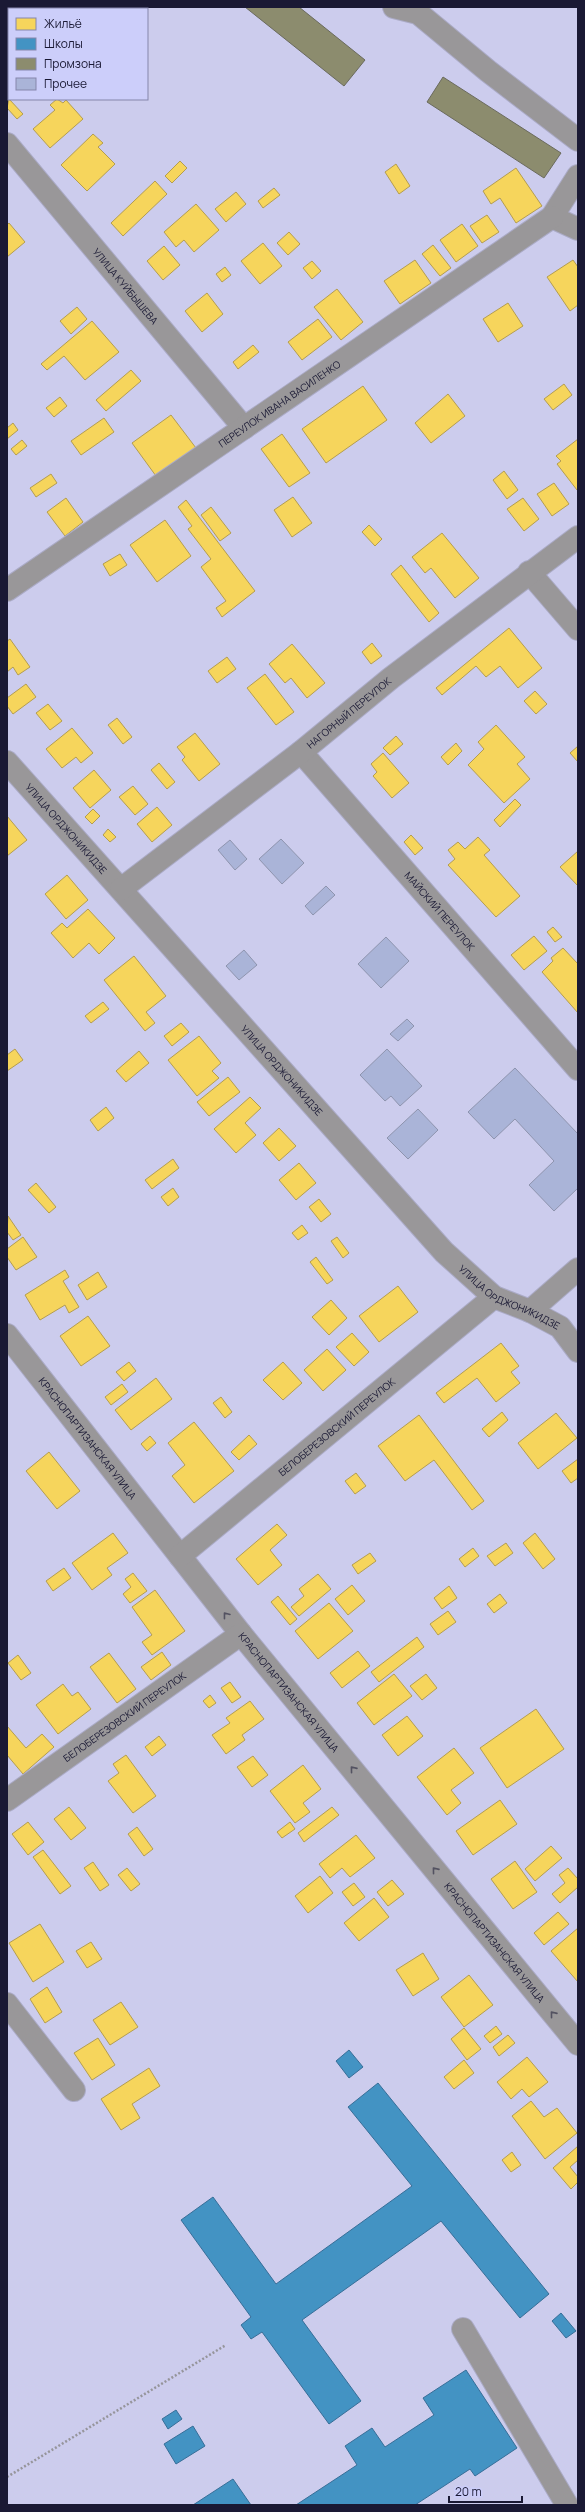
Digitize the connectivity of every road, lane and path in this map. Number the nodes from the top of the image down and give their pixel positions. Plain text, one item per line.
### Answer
1 (394, 7) edge
2 (578, 140) edge
3 (7, 144) edge
4 (578, 176) edge
5 (552, 217) junction
6 (578, 229) edge
7 (244, 428) junction
8 (578, 537) edge
9 (529, 572) junction
10 (7, 590) edge
11 (578, 629) edge
12 (301, 752) junction
13 (7, 762) edge
14 (121, 889) junction
15 (578, 1069) edge
16 (578, 1269) edge
17 (494, 1297) junction
18 (530, 1311) junction
19 (7, 1335) edge
20 (578, 1351) edge
21 (180, 1556) junction
22 (241, 1634) junction
23 (7, 1800) edge
24 (7, 2004) edge
25 (578, 2044) edge
26 (74, 2090) dead end
27 (463, 2329) dead end
28 (226, 2346) dead end
29 (7, 2477) edge
30 (567, 2505) edge

1 - 2 street
3 - 7 street, УЛИЦА КУЙБЫШЕВА
4 - 5 street
5 - 6 street
5 - 7 street, ПЕРЕУЛОК ИВАНА ВАСИЛЕНКО
7 - 10 street, ПЕРЕУЛОК ИВАНА ВАСИЛЕНКО
8 - 9 street, НАГОРНЫЙ ПЕРЕУЛОК
9 - 11 street
9 - 12 street, НАГОРНЫЙ ПЕРЕУЛОК
12 - 14 street, НАГОРНЫЙ ПЕРЕУЛОК
12 - 15 street, МАЙСКИЙ ПЕРЕУЛОК
13 - 14 street, УЛИЦА ОРДЖОНИКИДЗЕ
14 - 17 street, УЛИЦА ОРДЖОНИКИДЗЕ
16 - 18 street
17 - 18 street, УЛИЦА ОРДЖОНИКИДЗЕ
17 - 21 street, БЕЛОБЕРЕЗОВСКИЙ ПЕРЕУЛОК
18 - 20 street, УЛИЦА ОРДЖОНИКИДЗЕ
19 - 21 street, КРАСНОПАРТИЗАНСКАЯ УЛИЦА
22 -> 21 street, КРАСНОПАРТИЗАНСКАЯ УЛИЦА
22 - 23 street, БЕЛОБЕРЕЗОВСКИЙ ПЕРЕУЛОК
25 -> 22 street, КРАСНОПАРТИЗАНСКАЯ УЛИЦА
24 - 26 street
27 - 30 street
28 - 29 path

